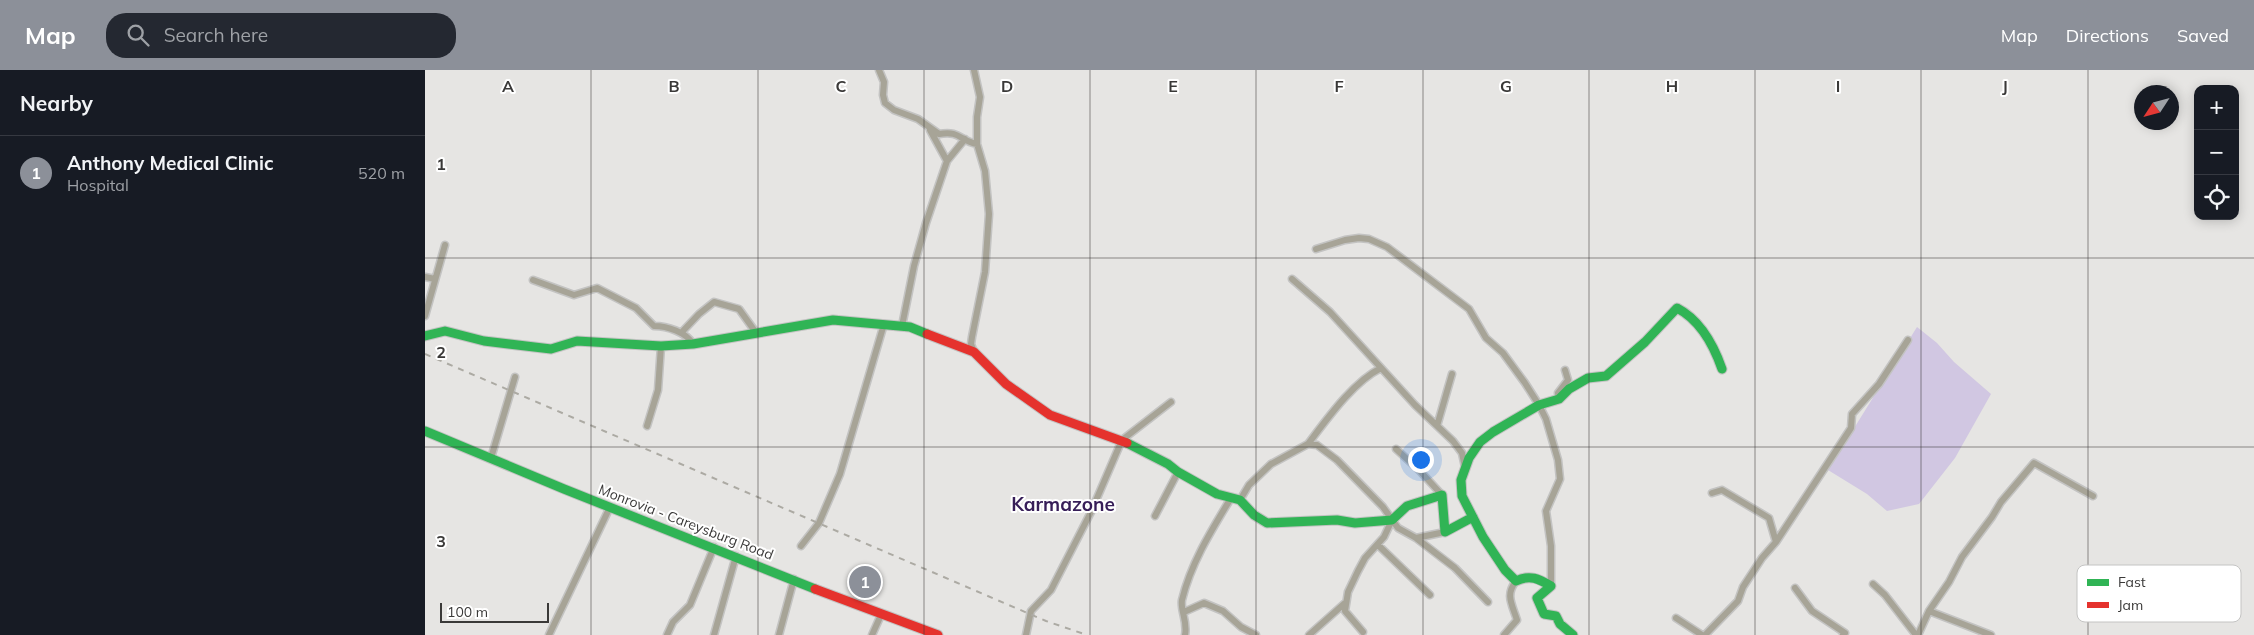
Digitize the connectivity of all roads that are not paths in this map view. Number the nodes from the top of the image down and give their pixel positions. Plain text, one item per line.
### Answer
1 (879, 70) edge
2 (973, 70) edge
3 (931, 130) junction
4 (965, 139) junction
5 (977, 144) junction
6 (947, 161) junction
7 (445, 245) dead end
8 (1316, 249) dead end
9 (425, 277) edge
10 (1292, 279) dead end
11 (435, 280) junction
12 (533, 280) dead end
13 (425, 316) edge
14 (884, 324) junction
15 (903, 326) junction
16 (681, 333) junction
17 (757, 334) junction
18 (425, 336) edge
19 (1909, 340) dead end
20 (693, 344) junction
21 (661, 346) junction
22 (974, 352) junction
23 (1381, 368) junction
24 (1565, 370) dead end
25 (1722, 370) dead end
26 (1452, 374) dead end
27 (515, 377) dead end
28 (1559, 399) junction
29 (1171, 402) dead end
30 (1539, 405) junction
31 (647, 426) dead end
32 (1437, 426) junction
33 (425, 430) edge
34 (1122, 440) junction
35 (1308, 444) junction
36 (1396, 449) dead end
37 (491, 458) junction
38 (1466, 468) junction
39 (1178, 472) junction
40 (1712, 493) dead end
41 (1442, 495) junction
42 (2093, 496) dead end
43 (1235, 499) junction
44 (610, 507) junction
45 (1155, 516) dead end
46 (1473, 517) junction
47 (1392, 520) junction
48 (1445, 532) junction
49 (1416, 538) junction
50 (1776, 542) junction
51 (1378, 545) junction
52 (801, 546) dead end
53 (714, 547) junction
54 (736, 556) junction
55 (794, 579) junction
56 (1516, 581) junction
57 (1873, 584) dead end
58 (1551, 586) junction
59 (1795, 588) dead end
60 (1429, 595) dead end
61 (1488, 602) dead end
62 (1345, 603) junction
63 (1929, 611) junction
64 (1184, 612) junction
65 (881, 614) junction
66 (1676, 618) dead end
67 (1363, 632) dead end
68 (549, 635) edge
69 (667, 635) edge
70 (714, 635) edge
71 (779, 635) edge
72 (872, 635) edge
73 (938, 635) edge
74 (1026, 635) edge
75 (1185, 635) edge
76 (1256, 635) edge
77 (1309, 635) edge
78 (1504, 635) edge
79 (1573, 635) edge
80 (1703, 635) edge
81 (1843, 635) edge
82 (1917, 635) edge
83 (1991, 635) edge

1 - 3 street
2 - 5 street
3 - 4 street
3 - 6 street
4 - 5 street
4 - 6 street
5 - 22 street
6 - 15 street
7 - 11 street
8 - 30 street
9 - 11 street
10 - 23 street
11 - 13 street
12 - 16 street
14 - 15 street
14 - 17 street
14 - 52 street
15 - 22 street
16 - 17 street
16 - 20 street
17 - 20 street
18 - 21 street
19 - 50 street
20 - 21 street
21 - 31 street
22 - 34 street
23 - 32 street
23 - 35 street
24 - 28 street
25 - 28 street
26 - 32 street
27 - 37 street
28 - 30 street
29 - 34 street
30 - 38 street
30 - 58 street
32 - 38 street
33 - 37 street, Monrovia - Careysburg Road
34 - 39 street
34 - 74 street
35 - 43 street
35 - 47 street
36 - 41 street
37 - 44 street, Monrovia - Careysburg Road
38 - 46 street
39 - 43 street
39 - 45 street
40 - 50 street
41 - 47 street
41 - 48 street
42 - 63 street
43 - 47 street
43 - 64 street
44 - 53 street, Monrovia - Careysburg Road
44 - 68 street
46 - 48 street
46 - 56 street
47 - 49 street
47 - 51 street
48 - 49 street
49 - 61 street
50 - 80 street
51 - 60 street
51 - 62 street
53 - 54 street, Monrovia - Careysburg Road
53 - 69 street
54 - 55 street, Monrovia - Careysburg Road
54 - 70 street
55 - 65 street, Monrovia - Careysburg Road
55 - 71 street
56 - 58 street
56 - 78 street
57 - 82 street
58 - 79 street
59 - 81 street
62 - 67 street
62 - 77 street
63 - 82 street
63 - 83 street
64 - 75 street
64 - 76 street
65 - 72 street
65 - 73 street, Monrovia - Careysburg Road
66 - 80 street

